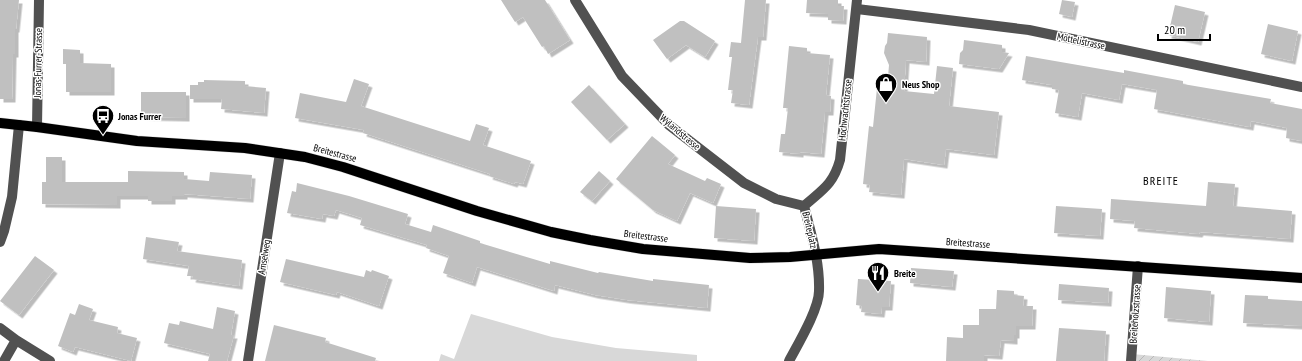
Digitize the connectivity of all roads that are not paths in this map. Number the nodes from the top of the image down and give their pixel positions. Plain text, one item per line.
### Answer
1 (39, 0) edge
2 (575, 0) edge
3 (857, 4) edge
4 (1302, 87) edge
5 (0, 123) edge
6 (19, 125) junction
7 (37, 127) junction
8 (280, 153) junction
9 (804, 206) junction
10 (0, 242) edge
11 (816, 254) junction
12 (1138, 266) junction
13 (1302, 278) edge
14 (0, 328) edge
15 (16, 340) junction
16 (4, 361) edge
17 (50, 361) edge
18 (248, 361) edge
19 (789, 361) edge
20 (1131, 361) edge

1 - 7 street, Jonas-Furrer-Strasse
2 - 9 street, Wylandstrasse
3 - 4 street, Möttelistrasse
3 - 9 street, Hochwachtstrasse
5 - 6 main road, Breitestrasse
6 - 7 main road, Breitestrasse
6 - 10 street
7 - 8 main road, Breitestrasse
8 - 11 main road, Breitestrasse
8 - 18 street, Amselweg
9 - 11 street, Breiteplatz
11 - 12 main road, Breitestrasse
11 - 19 street, Breiteplatz
12 - 13 main road, Breitestrasse
12 - 20 street, Breiteholzstrasse
14 - 15 street
15 - 16 street
15 - 17 street

